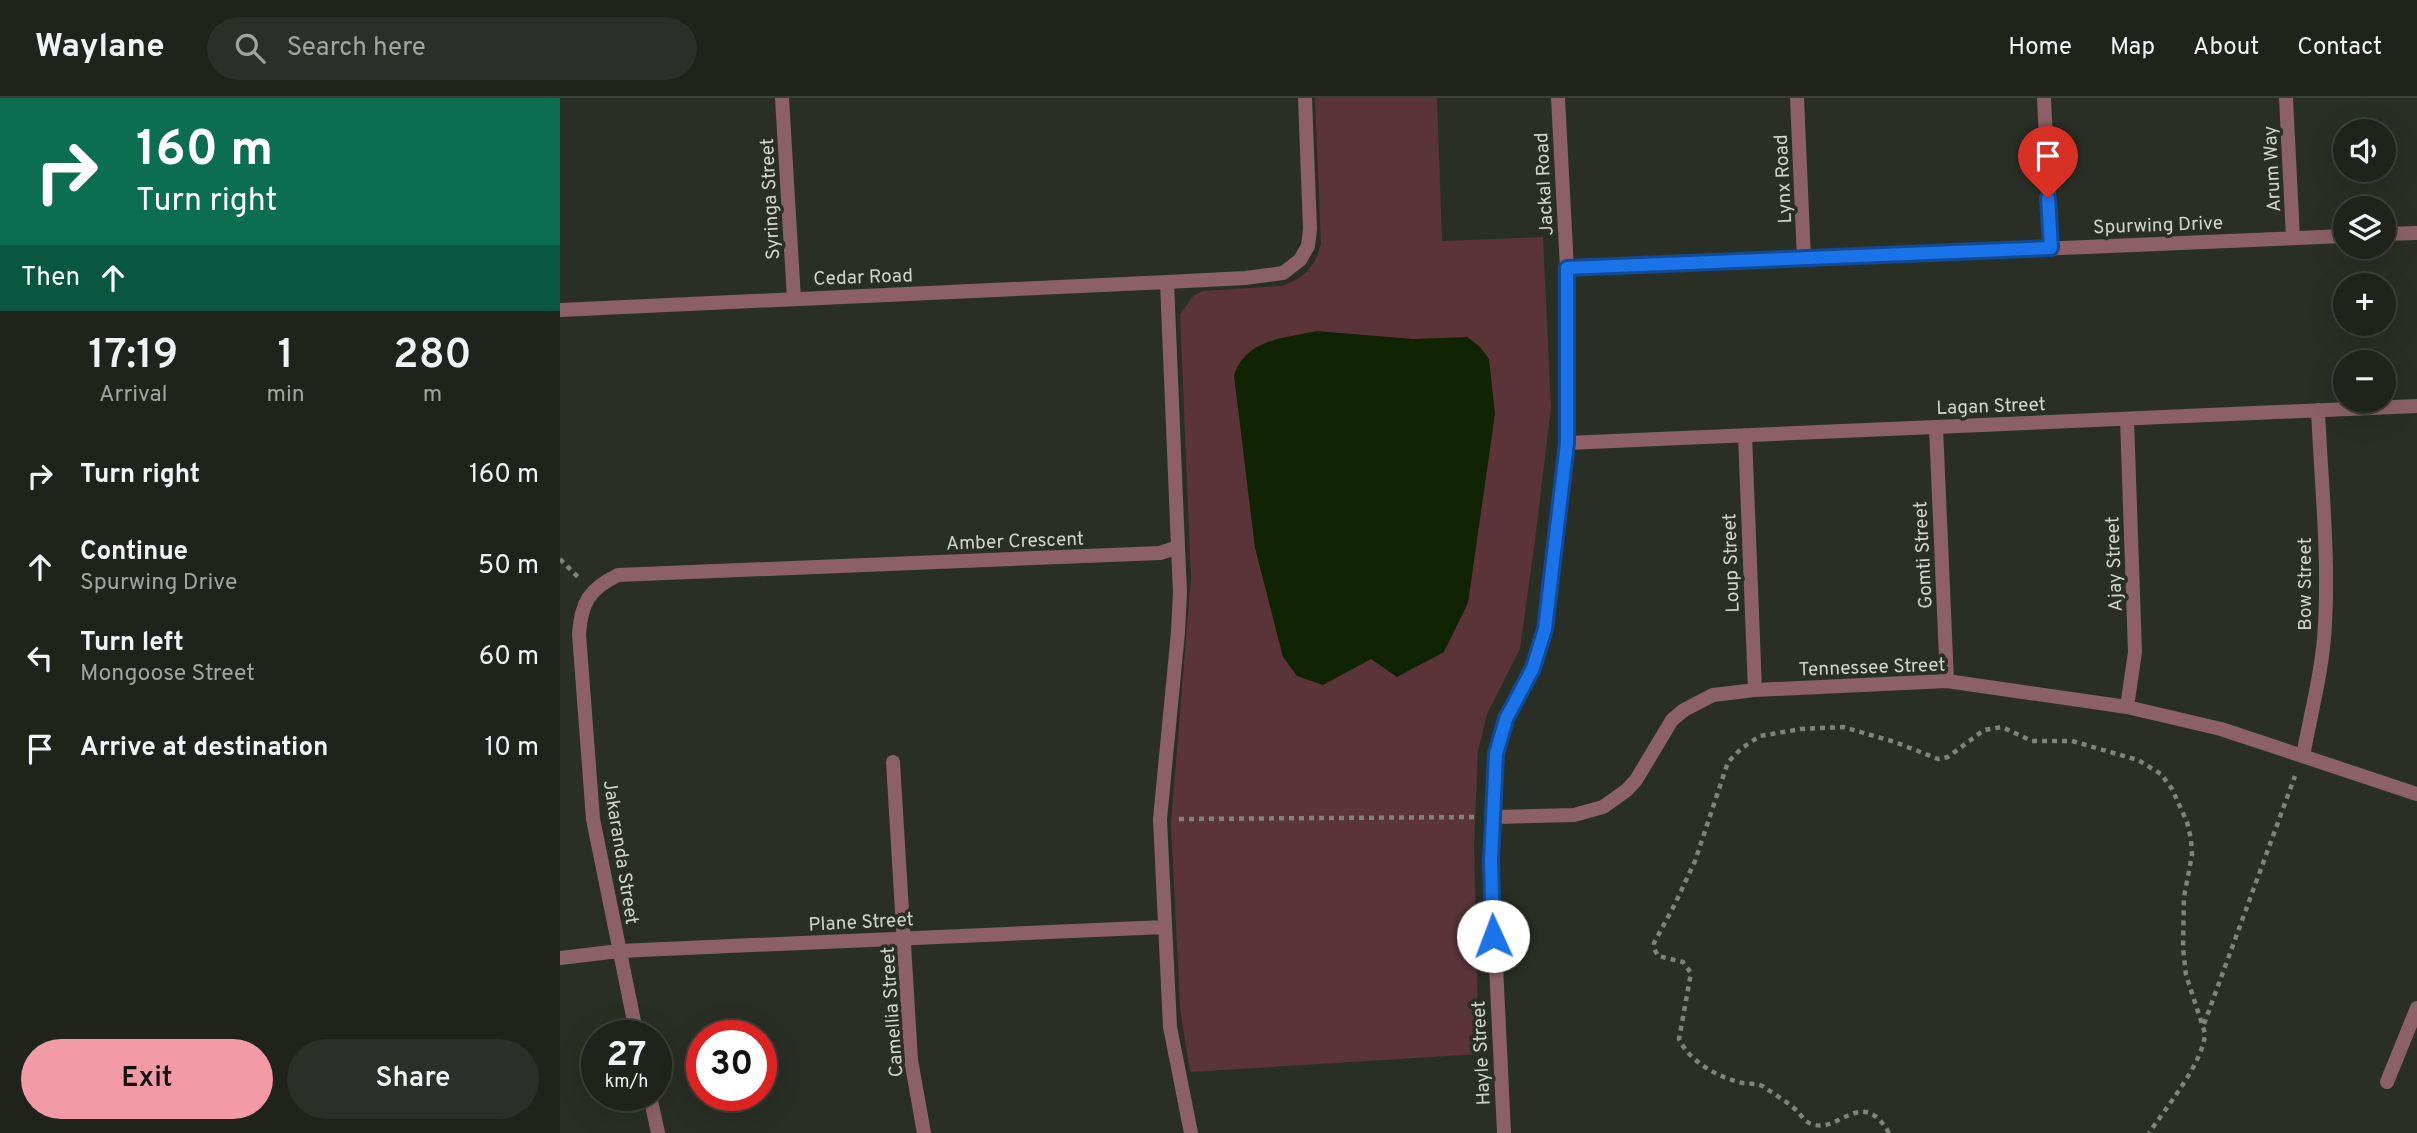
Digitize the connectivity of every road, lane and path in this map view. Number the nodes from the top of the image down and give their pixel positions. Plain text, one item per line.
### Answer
1 (782, 98) edge
2 (1306, 98) edge
3 (1558, 98) edge
4 (1797, 98) edge
5 (2044, 98) edge
6 (2286, 98) edge
7 (2417, 233) edge
8 (2396, 234) edge
9 (2333, 236) edge
10 (2293, 238) junction
11 (2051, 248) junction
12 (1804, 259) junction
13 (1567, 268) junction
14 (1167, 282) junction
15 (794, 299) junction
16 (560, 310) edge
17 (2417, 406) edge
18 (2318, 410) junction
19 (2127, 419) junction
20 (1936, 427) junction
21 (1745, 435) junction
22 (1567, 443) junction
23 (1178, 547) junction
24 (593, 591) joint
25 (1947, 681) junction
26 (1755, 690) junction
27 (2127, 708) junction
28 (2302, 756) junction
29 (893, 762) dead end
30 (2417, 794) edge
31 (1493, 817) junction
32 (1160, 819) junction
33 (1164, 927) junction
34 (904, 938) junction
35 (619, 951) junction
36 (560, 958) edge
37 (2417, 1008) edge
38 (634, 1020) edge
39 (2204, 1025) junction
40 (2387, 1082) dead end
41 (653, 1111) edge
42 (658, 1133) edge
43 (924, 1133) edge
44 (1191, 1133) edge
45 (1504, 1133) edge
46 (1889, 1133) edge
47 (2149, 1133) edge

1 - 15 street, Syringa Street
2 - 14 street, Cedar Road
3 - 13 street, Jackal Road
4 - 12 street, Lynx Road
5 - 11 street
6 - 10 street, Arum Way
7 - 8 street
9 - 10 street, Spurwing Drive
10 - 11 street, Spurwing Drive
11 - 12 street, Spurwing Drive
12 - 13 street, Spurwing Drive
13 - 22 street, Hayle Street
14 - 15 street, Cedar Road
14 - 23 street
15 - 16 street, Cedar Road
17 - 18 street, Lagan Street
18 - 19 street, Lagan Street
18 - 28 street, Bow Street
19 - 20 street, Lagan Street
19 - 27 street, Ajay Street
20 - 21 street, Lagan Street
20 - 25 street, Gomti Street
21 - 22 street, Lagan Street
21 - 26 street, Loup Street
22 - 31 street, Hayle Street
23 - 24 street, Amber Crescent
23 - 32 street
24 - 35 street, Jakaranda Street
25 - 26 street, Tennessee Street
25 - 27 street, Tennessee Street
26 - 31 street, Tennessee Street
27 - 28 street, Tennessee Street
28 - 30 street, Tennessee Street
28 - 39 path
29 - 34 street, Camellia Street
31 - 32 path
31 - 45 street, Hayle Street
32 - 33 street
33 - 34 street, Plane Street
33 - 44 street
34 - 35 street, Plane Street
34 - 43 street, Camellia Street
35 - 36 street, Plane Street
35 - 38 street, Jakaranda Street
37 - 40 street
39 - 46 path
39 - 47 path
41 - 42 street

